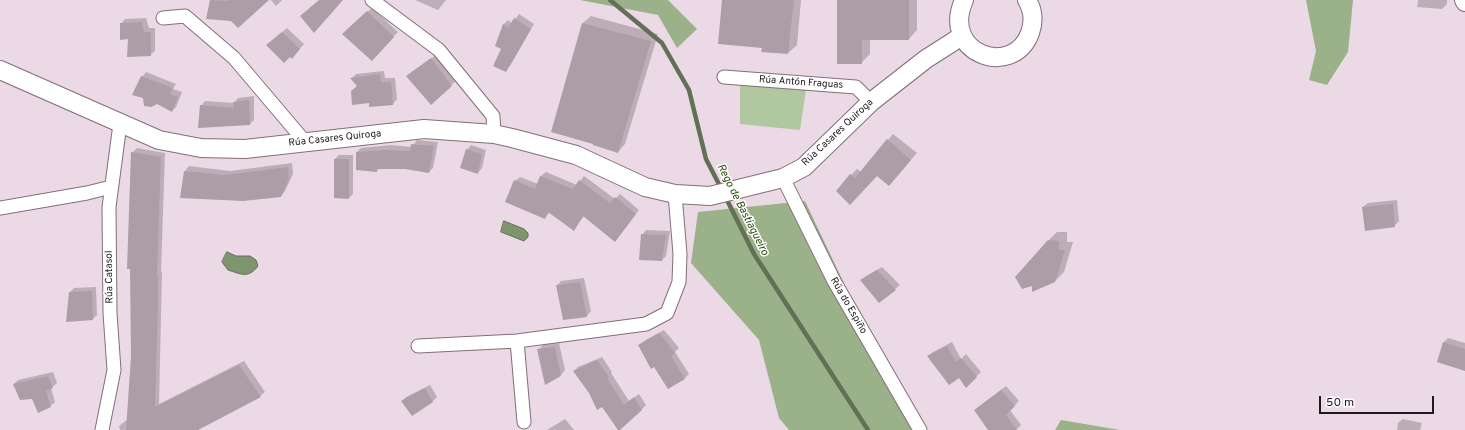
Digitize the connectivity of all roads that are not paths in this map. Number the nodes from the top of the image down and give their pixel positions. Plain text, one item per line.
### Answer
1 (372, 0) edge
2 (964, 0) edge
3 (1033, 1) edge
4 (163, 18) dead end
5 (962, 36) junction
6 (0, 70) edge
7 (724, 77) dead end
8 (871, 102) junction
9 (120, 124) junction
10 (494, 134) junction
11 (306, 143) junction
12 (783, 178) junction
13 (111, 187) junction
14 (675, 194) junction
15 (0, 208) edge
16 (517, 341) junction
17 (418, 346) dead end
18 (524, 422) dead end
19 (102, 430) edge
20 (920, 430) edge

1 - 10 street
2 - 5 street
3 - 5 street
4 - 11 street
5 - 8 street, Rúa Casares Quiroga
6 - 9 street, Rúa Casares Quiroga
7 - 8 street, Rúa Antón Fraguas
8 - 12 street, Rúa Casares Quiroga
9 - 11 street, Rúa Casares Quiroga
9 - 13 street, Rúa Catasol
10 - 11 street, Rúa Casares Quiroga
10 - 14 street, Rúa Casares Quiroga
12 - 14 street, Rúa Casares Quiroga
12 - 20 street, Rúa do Espiño
13 - 15 street
13 - 19 street, Rúa Catasol
14 - 16 street
16 - 17 street
16 - 18 street

